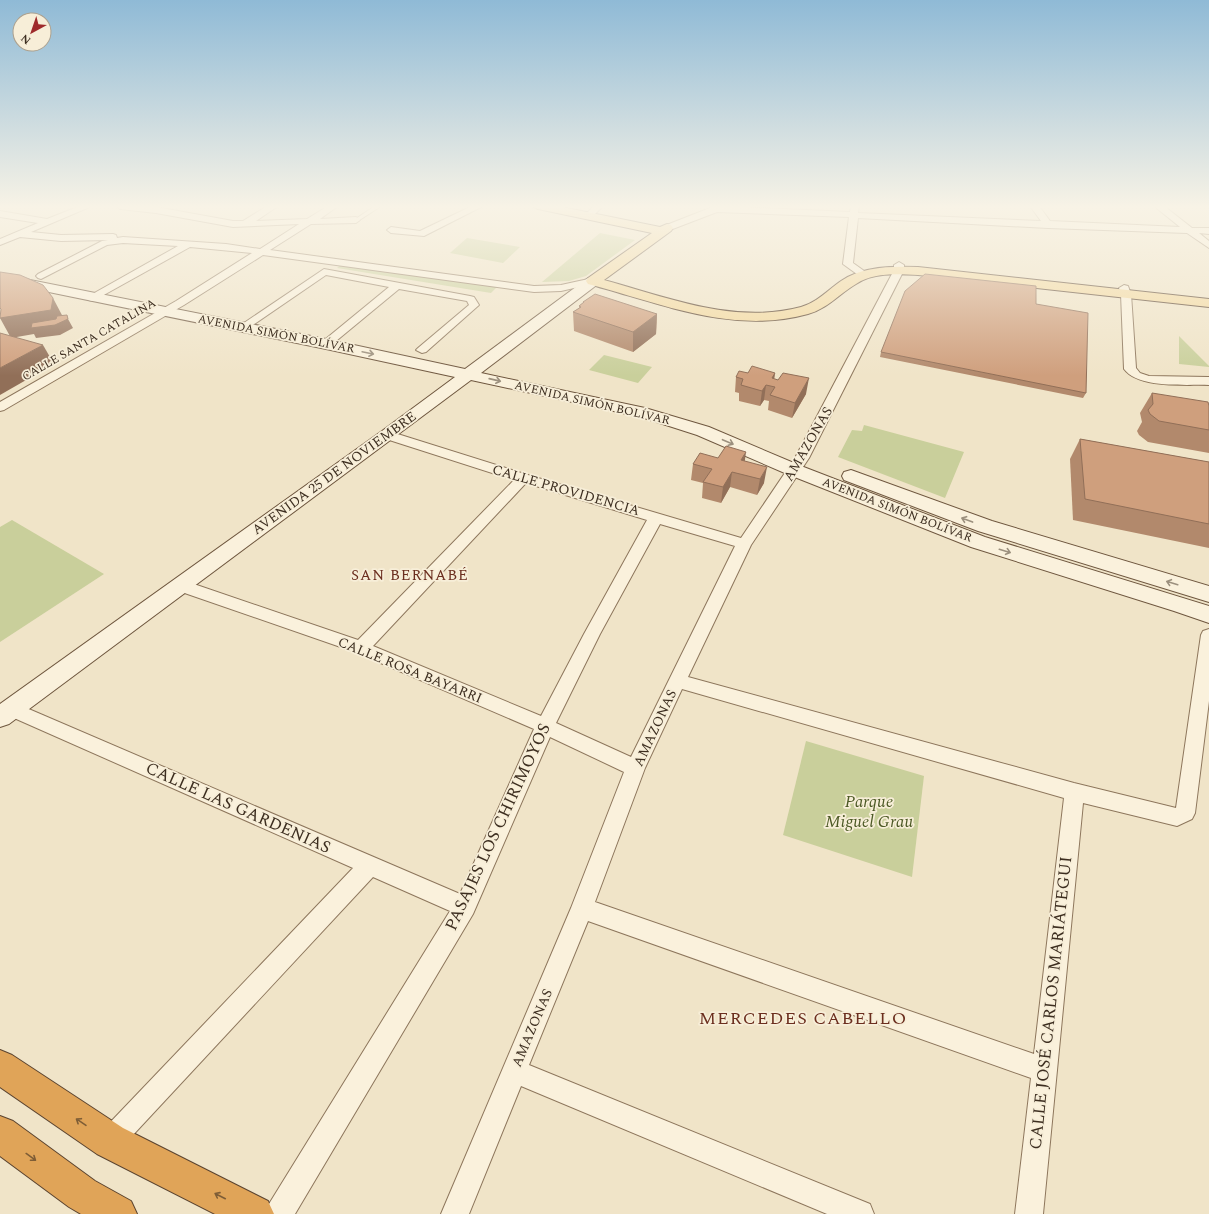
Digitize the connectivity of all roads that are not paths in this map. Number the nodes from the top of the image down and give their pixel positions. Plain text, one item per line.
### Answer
1 (73, 263) edge
2 (156, 263) edge
3 (246, 263) edge
4 (305, 263) edge
5 (331, 263) edge
6 (619, 263) edge
7 (848, 263) edge
8 (0, 267) edge
9 (899, 268) junction
10 (609, 270) junction
11 (324, 272) junction
12 (860, 273) junction
13 (0, 278) edge
14 (45, 280) junction
15 (593, 281) junction
16 (397, 286) junction
17 (109, 289) junction
18 (1125, 291) junction
19 (1209, 297) edge
20 (93, 298) junction
21 (180, 303) junction
22 (1209, 303) edge
23 (164, 312) junction
24 (250, 323) junction
25 (332, 339) junction
26 (422, 350) junction
27 (485, 363) junction
28 (469, 374) junction
29 (1209, 381) edge
30 (0, 407) edge
31 (388, 435) junction
32 (798, 464) junction
33 (523, 478) junction
34 (656, 517) junction
35 (982, 534) junction
36 (744, 544) junction
37 (179, 585) junction
38 (1209, 594) edge
39 (1209, 615) edge
40 (1209, 635) edge
41 (361, 648) junction
42 (677, 681) junction
43 (5, 713) edge
44 (545, 726) junction
45 (635, 768) junction
46 (1074, 792) junction
47 (369, 866) junction
48 (465, 907) junction
49 (582, 908) junction
50 (0, 1068) edge
51 (1044, 1070) junction
52 (514, 1072) junction
53 (0, 1134) edge
54 (110, 1141) junction
55 (118, 1214) edge
56 (255, 1214) edge
57 (279, 1214) edge
58 (455, 1214) edge
59 (860, 1214) edge
60 (1029, 1214) edge

1 - 14 street
2 - 17 street
3 - 21 street, CALLE SANTA CATALINA
4 - 11 street
5 - 15 street
6 - 10 main road, AVENIDA 25 DE NOVIEMBRE
7 - 12 street
8 - 14 main road, AVENIDA SIMÓN BOLÍVAR
9 - 12 main road
9 - 18 main road
9 - 32 street, AMAZONAS
10 - 12 main road
10 - 15 main road, AVENIDA 25 DE NOVIEMBRE
11 - 16 street
11 - 24 street
12 - 15 main road
13 - 14 main road, AVENIDA SIMÓN BOLÍVAR
14 - 17 main road, AVENIDA SIMÓN BOLÍVAR
14 - 20 main road, AVENIDA SIMÓN BOLÍVAR
15 - 27 main road, AVENIDA 25 DE NOVIEMBRE
16 - 25 street
16 - 26 street
17 - 20 street
17 - 21 main road, AVENIDA SIMÓN BOLÍVAR
18 - 19 main road
18 - 22 main road
18 - 29 street
20 - 23 main road, AVENIDA SIMÓN BOLÍVAR
21 - 23 street, CALLE SANTA CATALINA
21 - 24 main road, AVENIDA SIMÓN BOLÍVAR
23 - 24 main road, AVENIDA SIMÓN BOLÍVAR
23 - 30 street, CALLE SANTA CATALINA
24 - 25 main road, AVENIDA SIMÓN BOLÍVAR
25 - 26 main road, AVENIDA SIMÓN BOLÍVAR
25 -> 28 main road, AVENIDA SIMÓN BOLÍVAR
26 - 27 main road, AVENIDA SIMÓN BOLÍVAR
27 - 28 main road, AVENIDA 25 DE NOVIEMBRE
27 - 32 main road, AVENIDA SIMÓN BOLÍVAR
28 - 31 main road, AVENIDA 25 DE NOVIEMBRE
28 -> 32 main road, AVENIDA SIMÓN BOLÍVAR
31 - 33 street, CALLE PROVIDENCIA
31 - 37 main road, AVENIDA 25 DE NOVIEMBRE
32 - 35 main road, AVENIDA SIMÓN BOLÍVAR
32 - 36 street, AMAZONAS
33 - 34 street, CALLE PROVIDENCIA
33 - 41 street
34 - 36 street, CALLE PROVIDENCIA
34 - 44 street, PASAJES LOS CHIRIMOYOS
38 -> 35 main road, AVENIDA SIMÓN BOLÍVAR
35 -> 39 main road, AVENIDA SIMÓN BOLÍVAR
36 - 42 street, AMAZONAS
37 - 41 street, CALLE ROSA BAYARRI
37 - 43 main road, AVENIDA 25 DE NOVIEMBRE
40 - 46 street
41 - 44 street, CALLE ROSA BAYARRI
42 - 45 street, AMAZONAS
42 - 46 street
43 - 47 street, CALLE LAS GARDENIAS
44 - 45 street, CALLE ROSA BAYARRI
44 - 48 street, PASAJES LOS CHIRIMOYOS
45 - 49 street, AMAZONAS
46 - 51 street, CALLE JOSÉ CARLOS MARIÁTEGUI
47 - 48 street, CALLE LAS GARDENIAS
47 - 54 street
48 - 57 street, PASAJES LOS CHIRIMOYOS
49 - 51 street
49 - 52 street, AMAZONAS
54 -> 50 highway
51 - 60 street, CALLE JOSÉ CARLOS MARIÁTEGUI
52 - 58 street, AMAZONAS
52 - 59 street
53 -> 55 highway
56 -> 54 highway

